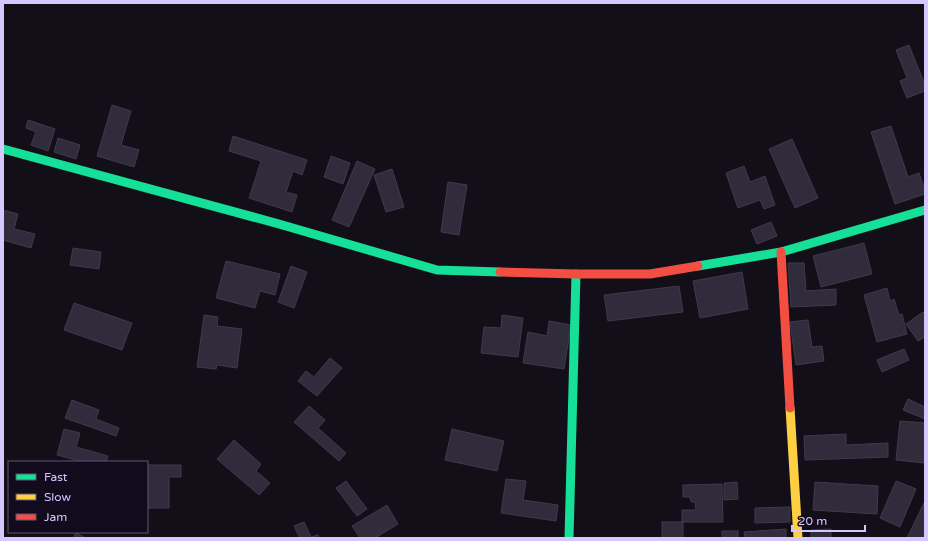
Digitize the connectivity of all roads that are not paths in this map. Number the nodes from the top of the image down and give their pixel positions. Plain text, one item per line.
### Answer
1 (3, 149) edge
2 (925, 210) edge
3 (781, 252) junction
4 (576, 274) junction
5 (569, 538) edge
6 (798, 538) edge

1 - 4 street
2 - 3 street
3 - 4 street
3 - 6 street
4 - 5 street

